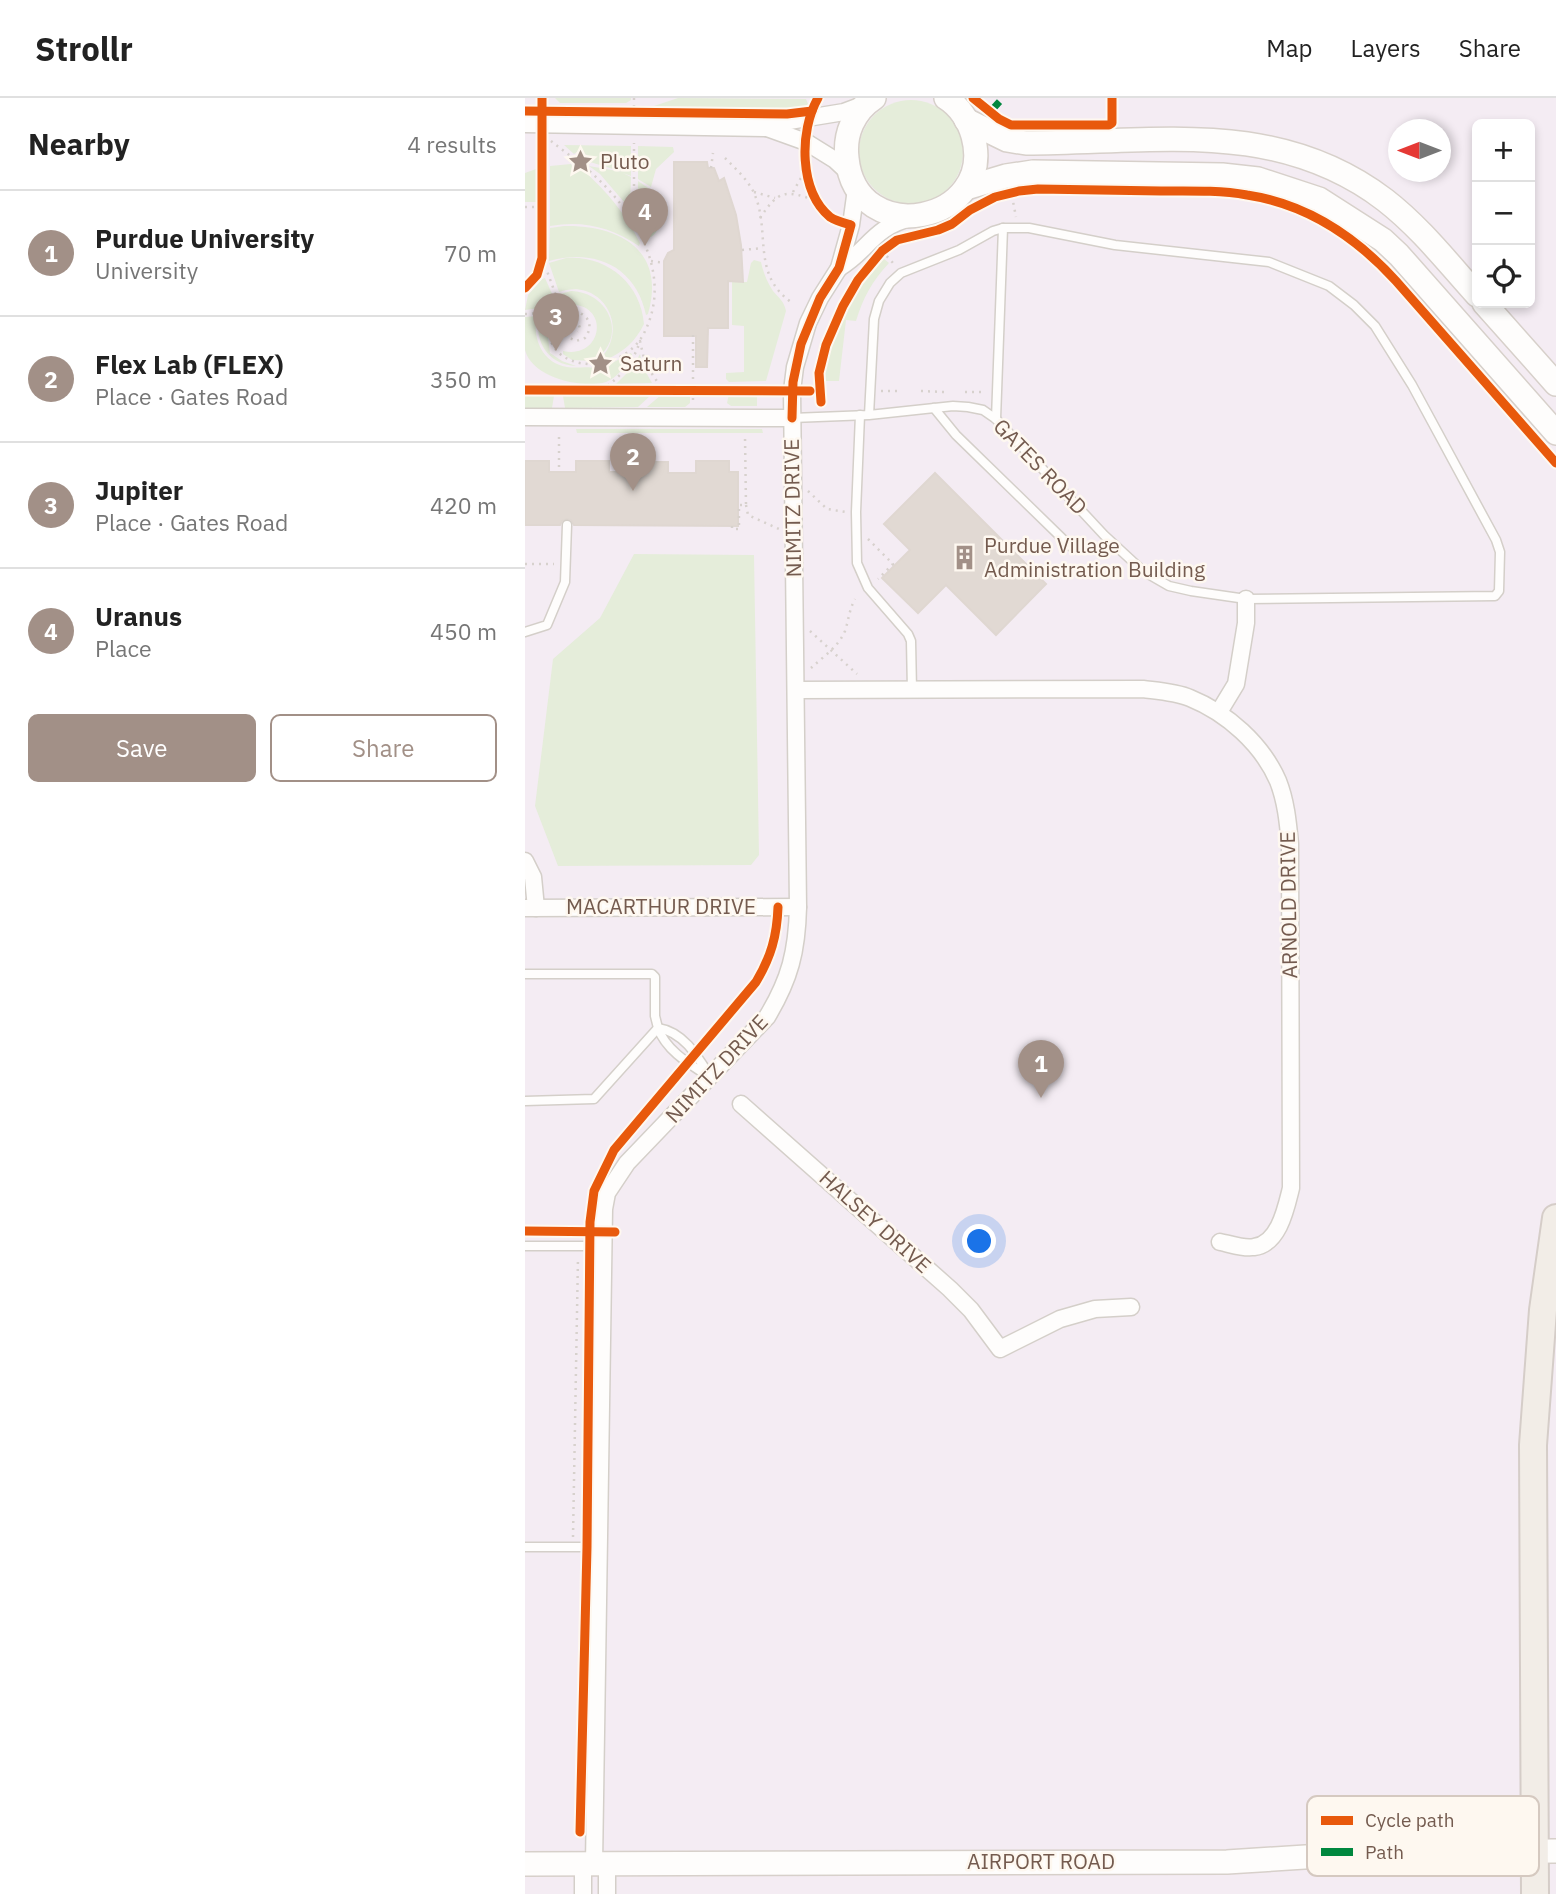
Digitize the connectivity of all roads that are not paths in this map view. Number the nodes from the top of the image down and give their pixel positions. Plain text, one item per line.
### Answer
1 (948, 99) edge
2 (870, 101) edge
3 (966, 120) junction
4 (525, 124) edge
5 (767, 128) junction
6 (853, 181) junction
7 (966, 188) junction
8 (913, 218) junction
9 (1003, 228) junction
10 (839, 268) junction
11 (1472, 290) edge
12 (1488, 308) edge
13 (1556, 384) edge
14 (933, 408) junction
15 (864, 415) junction
16 (525, 417) edge
17 (792, 418) junction
18 (996, 419) junction
19 (1556, 433) edge
20 (567, 525) dead end
21 (1070, 546) dead end
22 (1245, 599) junction
23 (525, 632) edge
24 (796, 690) junction
25 (912, 690) junction
26 (1219, 712) junction
27 (525, 862) edge
28 (798, 907) junction
29 (531, 908) edge
30 (525, 974) edge
31 (658, 1028) junction
32 (711, 1078) junction
33 (525, 1101) edge
34 (741, 1104) dead end
35 (1556, 1218) edge
36 (1220, 1242) dead end
37 (525, 1246) edge
38 (602, 1246) junction
39 (1131, 1307) dead end
40 (525, 1547) edge
41 (599, 1547) junction
42 (1545, 1851) edge
43 (1307, 1857) edge
44 (525, 1864) edge
45 (595, 1864) junction
46 (583, 1894) edge
47 (607, 1894) edge
48 (1535, 1894) edge

1 - 3 main road
2 - 5 street
2 - 6 main road
3 - 7 main road
3 - 11 main road
4 - 5 street
5 - 6 street
6 - 8 main road
6 - 10 street, NIMITZ DRIVE
7 - 8 main road
7 - 19 main road
8 - 10 street, NIMITZ DRIVE
9 - 15 lane
9 - 18 lane
9 - 22 lane, GATES ROAD
10 - 17 street, NIMITZ DRIVE
12 - 13 main road
14 - 15 lane, GATES ROAD
14 - 18 lane, GATES ROAD
14 - 21 lane
15 - 17 lane, GATES ROAD
15 - 25 lane
16 - 17 street, GATES ROAD
17 - 24 street, NIMITZ DRIVE
18 - 22 lane, GATES ROAD
20 - 23 lane
22 - 26 street
24 - 25 street, ARNOLD DRIVE
24 - 28 street, NIMITZ DRIVE
25 - 26 street, ARNOLD DRIVE
26 - 36 street, ARNOLD DRIVE
27 - 29 street
28 - 29 street, MACARTHUR DRIVE
28 - 32 street, NIMITZ DRIVE
30 - 31 lane
31 - 32 lane
31 - 32 lane
31 - 33 lane
32 - 38 street, NIMITZ DRIVE
34 - 39 street, HALSEY DRIVE
35 - 42 main road
37 - 38 lane
38 - 41 street, NIMITZ DRIVE
40 - 41 lane
41 - 45 street, NIMITZ DRIVE
42 - 48 main road
43 - 45 main road, AIRPORT ROAD
44 - 45 main road, AIRPORT ROAD
45 - 46 street
45 - 47 street

